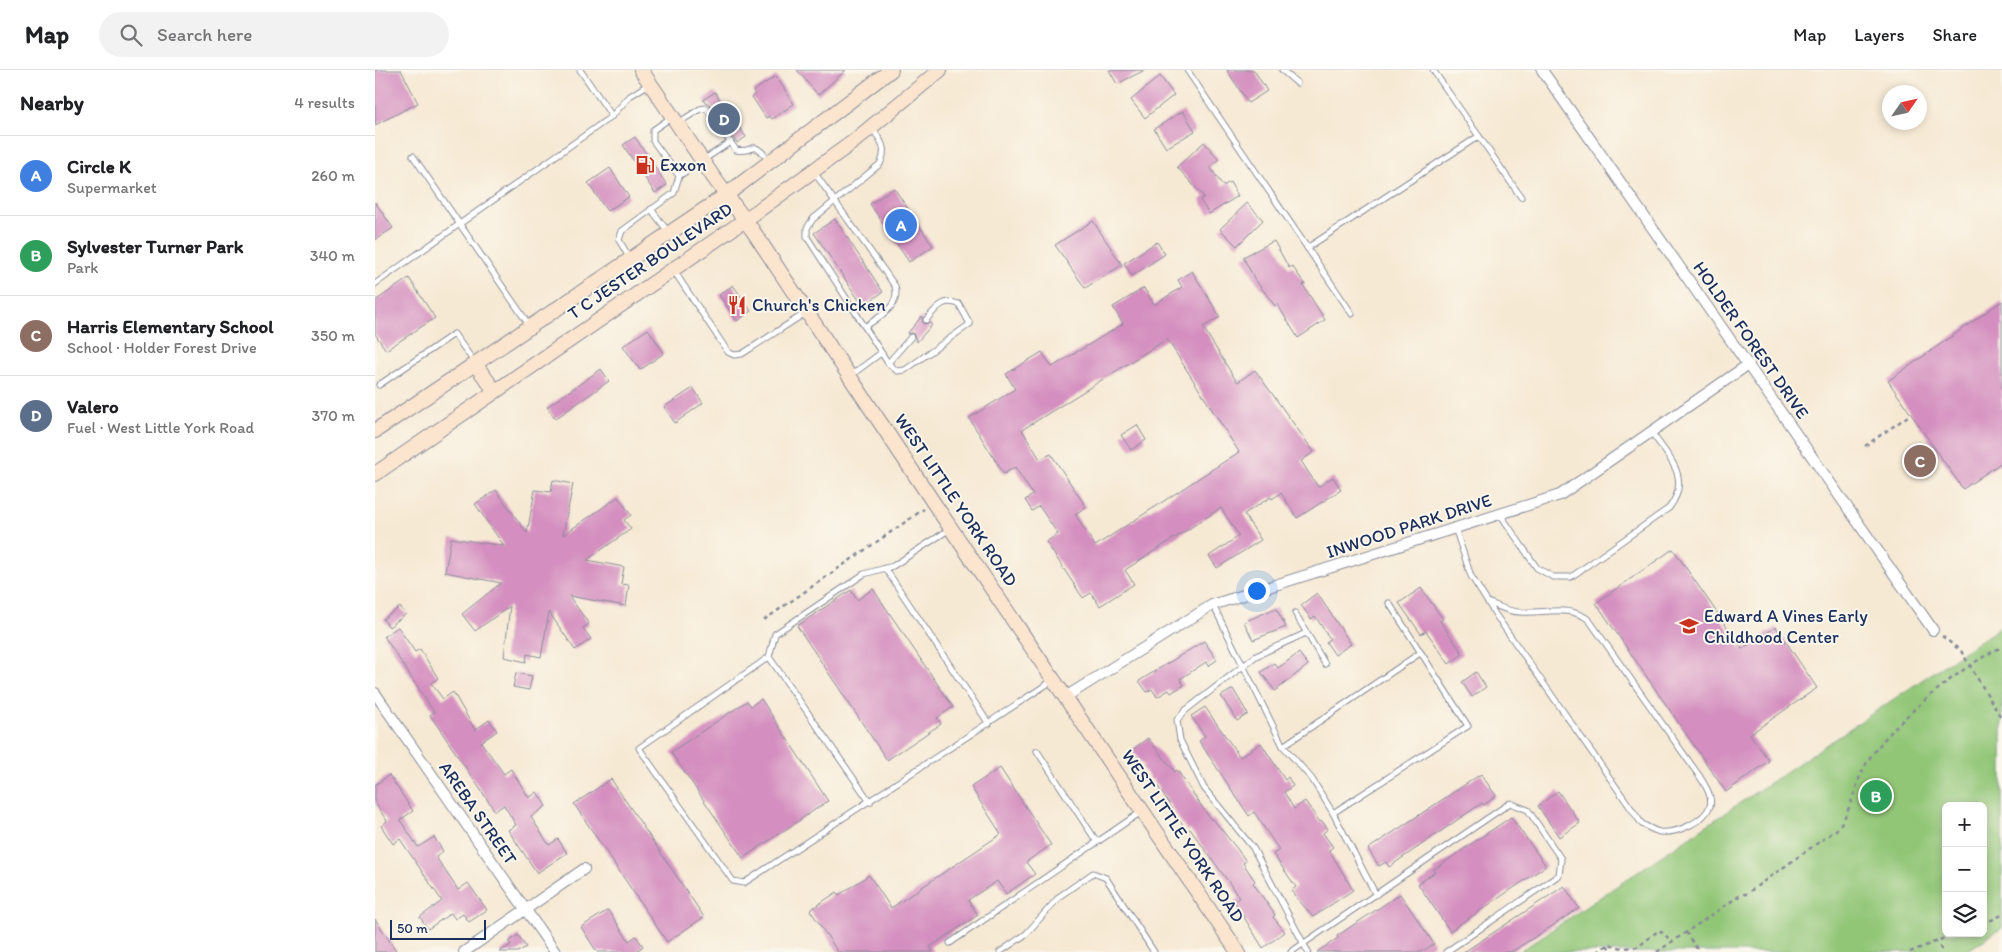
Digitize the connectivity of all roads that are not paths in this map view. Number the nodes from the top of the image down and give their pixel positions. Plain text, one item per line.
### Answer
1 (580, 70) edge
2 (641, 70) edge
3 (891, 70) edge
4 (1187, 70) edge
5 (1282, 70) edge
6 (1433, 70) edge
7 (1542, 70) edge
8 (936, 71) edge
9 (650, 84) junction
10 (1297, 84) dead end
11 (612, 116) junction
12 (675, 120) junction
13 (871, 127) junction
14 (1479, 136) junction
15 (729, 143) junction
16 (413, 156) dead end
17 (702, 160) junction
18 (770, 161) junction
19 (813, 171) junction
20 (679, 176) junction
21 (726, 194) junction
22 (1521, 197) dead end
23 (836, 200) junction
24 (651, 209) junction
25 (745, 220) junction
26 (459, 224) junction
27 (669, 233) junction
28 (1307, 248) junction
29 (630, 259) junction
30 (673, 269) junction
31 (375, 284) edge
32 (807, 312) junction
33 (1352, 314) dead end
34 (926, 320) dead end
35 (531, 326) junction
36 (865, 327) junction
37 (911, 337) dead end
38 (881, 353) junction
39 (888, 363) junction
40 (475, 364) junction
41 (1749, 364) junction
42 (850, 376) junction
43 (379, 385) dead end
44 (495, 391) junction
45 (375, 432) edge
46 (1652, 432) junction
47 (375, 474) edge
48 (1500, 514) junction
49 (951, 528) junction
50 (1455, 528) junction
51 (885, 568) junction
52 (1389, 603) dead end
53 (1490, 603) junction
54 (1212, 605) junction
55 (1295, 612) dead end
56 (1933, 630) road end
57 (1306, 633) junction
58 (1420, 653) junction
59 (769, 657) junction
60 (1325, 664) dead end
61 (1243, 668) junction
62 (1055, 679) junction
63 (375, 692) edge
64 (1067, 696) junction
65 (989, 724) junction
66 (1283, 746) junction
67 (1037, 751) dead end
68 (870, 802) junction
69 (1143, 810) junction
70 (1333, 813) junction
71 (1097, 842) junction
72 (584, 869) dead end
73 (1376, 895) junction
74 (526, 909) junction
75 (950, 943) dead end
76 (1302, 944) junction
77 (464, 952) edge
78 (555, 952) edge
79 (1000, 952) edge
80 (1154, 952) edge
81 (1238, 952) edge
82 (1291, 952) edge
83 (1308, 952) edge
84 (1446, 952) edge

1 - 11 lane
2 - 9 main road, WEST LITTLE YORK ROAD
3 - 18 main road, T C JESTER BOULEVARD
4 - 28 lane
5 - 10 lane
6 - 14 lane
7 - 41 street, HOLDER FOREST DRIVE
8 - 13 main road, T C JESTER BOULEVARD
9 - 11 lane
9 - 12 main road, WEST LITTLE YORK ROAD
11 - 26 lane
12 - 15 lane
12 - 17 main road, WEST LITTLE YORK ROAD
12 - 20 lane
13 - 19 main road, T C JESTER BOULEVARD
13 - 23 lane
14 - 22 lane
14 - 28 lane
15 - 17 lane
15 - 18 lane
16 - 26 lane
17 - 20 lane
17 - 21 main road, WEST LITTLE YORK ROAD
18 - 21 main road, T C JESTER BOULEVARD
19 - 23 lane
19 - 25 main road, T C JESTER BOULEVARD
20 - 24 lane
21 - 25 main road, WEST LITTLE YORK ROAD
21 - 27 main road, T C JESTER BOULEVARD
23 - 36 lane
23 - 36 lane
24 - 27 lane
24 - 29 lane
25 - 30 main road, T C JESTER BOULEVARD
25 - 32 main road, WEST LITTLE YORK ROAD
26 - 31 lane
26 - 35 lane
27 - 29 main road, T C JESTER BOULEVARD
28 - 33 lane
29 - 35 main road, T C JESTER BOULEVARD
30 - 32 lane
30 - 44 main road, T C JESTER BOULEVARD
32 - 42 main road, WEST LITTLE YORK ROAD
34 - 39 lane
35 - 40 main road, T C JESTER BOULEVARD
36 - 38 lane
37 - 39 lane
38 - 39 lane
38 - 42 lane
40 - 43 lane
40 - 44 main road
40 - 45 main road, T C JESTER BOULEVARD
41 - 46 street, INWOOD PARK DRIVE
41 - 56 street, HOLDER FOREST DRIVE
42 - 49 main road, WEST LITTLE YORK ROAD
44 - 47 main road, T C JESTER BOULEVARD
46 - 48 street, INWOOD PARK DRIVE
46 - 48 lane
48 - 50 street, INWOOD PARK DRIVE
49 - 51 lane
49 - 62 main road, WEST LITTLE YORK ROAD
50 - 53 lane
50 - 54 street, INWOOD PARK DRIVE
51 - 59 lane
51 - 65 lane
52 - 58 lane
53 - 53 lane
54 - 61 lane
54 - 64 street, INWOOD PARK DRIVE
55 - 57 lane
57 - 60 lane
57 - 61 lane
58 - 66 lane
58 - 70 lane
59 - 68 lane
59 - 68 lane
61 - 66 lane
61 - 76 lane
62 - 64 main road, WEST LITTLE YORK ROAD
62 - 65 lane
63 - 74 street, AREBA STREET
64 - 69 main road, WEST LITTLE YORK ROAD
65 - 68 lane
66 - 70 lane
67 - 71 lane
69 - 71 lane
69 - 81 main road, WEST LITTLE YORK ROAD
70 - 73 lane
71 - 75 lane
72 - 74 street
73 - 76 lane
73 - 84 lane
74 - 77 street
74 - 78 street, AREBA STREET
76 - 82 lane
76 - 83 lane
79 - 80 lane

